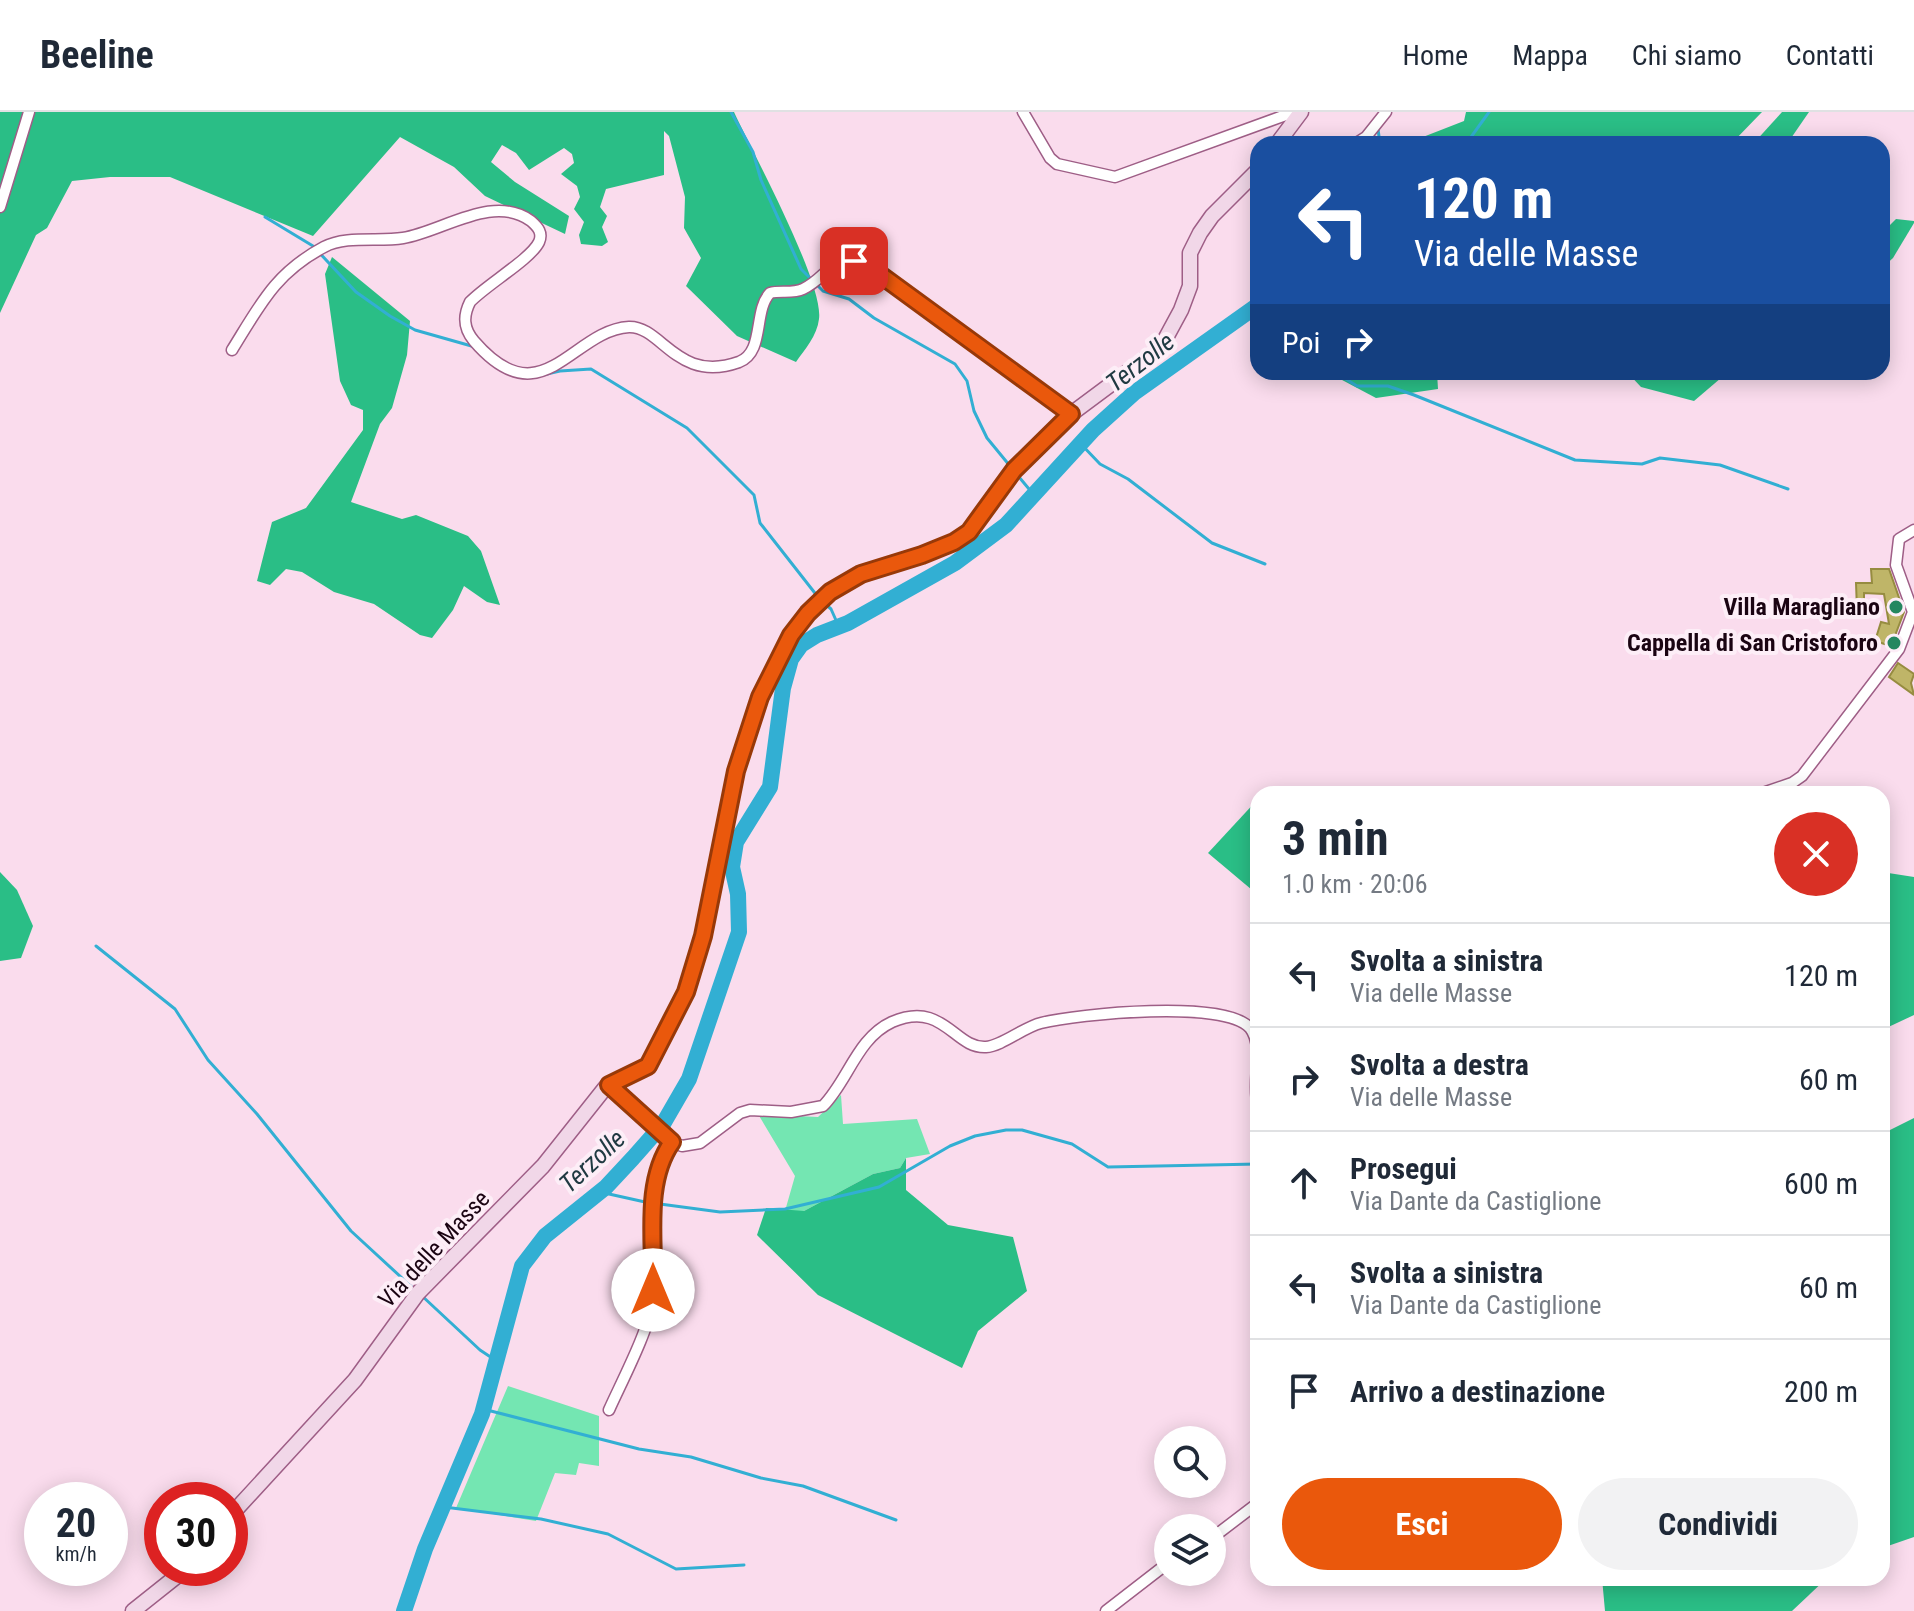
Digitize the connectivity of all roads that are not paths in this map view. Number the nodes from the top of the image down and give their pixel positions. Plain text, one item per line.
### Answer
1 (29, 112) edge
2 (1023, 112) edge
3 (1294, 112) edge
4 (1301, 112) edge
5 (1386, 112) edge
6 (1283, 136) edge
7 (1367, 136) edge
8 (1250, 178) edge
9 (0, 207) edge
10 (232, 350) dead end
11 (1071, 414) junction
12 (1914, 530) edge
13 (1783, 786) edge
14 (1250, 1029) edge
15 (609, 1085) junction
16 (670, 1141) junction
17 (609, 1410) dead end
18 (248, 1496) edge
19 (1250, 1509) edge
20 (1226, 1527) edge
21 (1154, 1574) edge
22 (164, 1586) edge
23 (133, 1611) edge
24 (1106, 1611) edge

1 - 9 street
2 - 3 street
4 - 6 street
5 - 7 street
8 - 11 street, Via delle Masse
10 - 11 street
11 - 15 street, Via delle Masse
12 - 13 street
14 - 16 street
15 - 16 street
15 - 18 street, Via delle Masse
16 - 17 street
19 - 20 street
21 - 24 street
22 - 23 street

